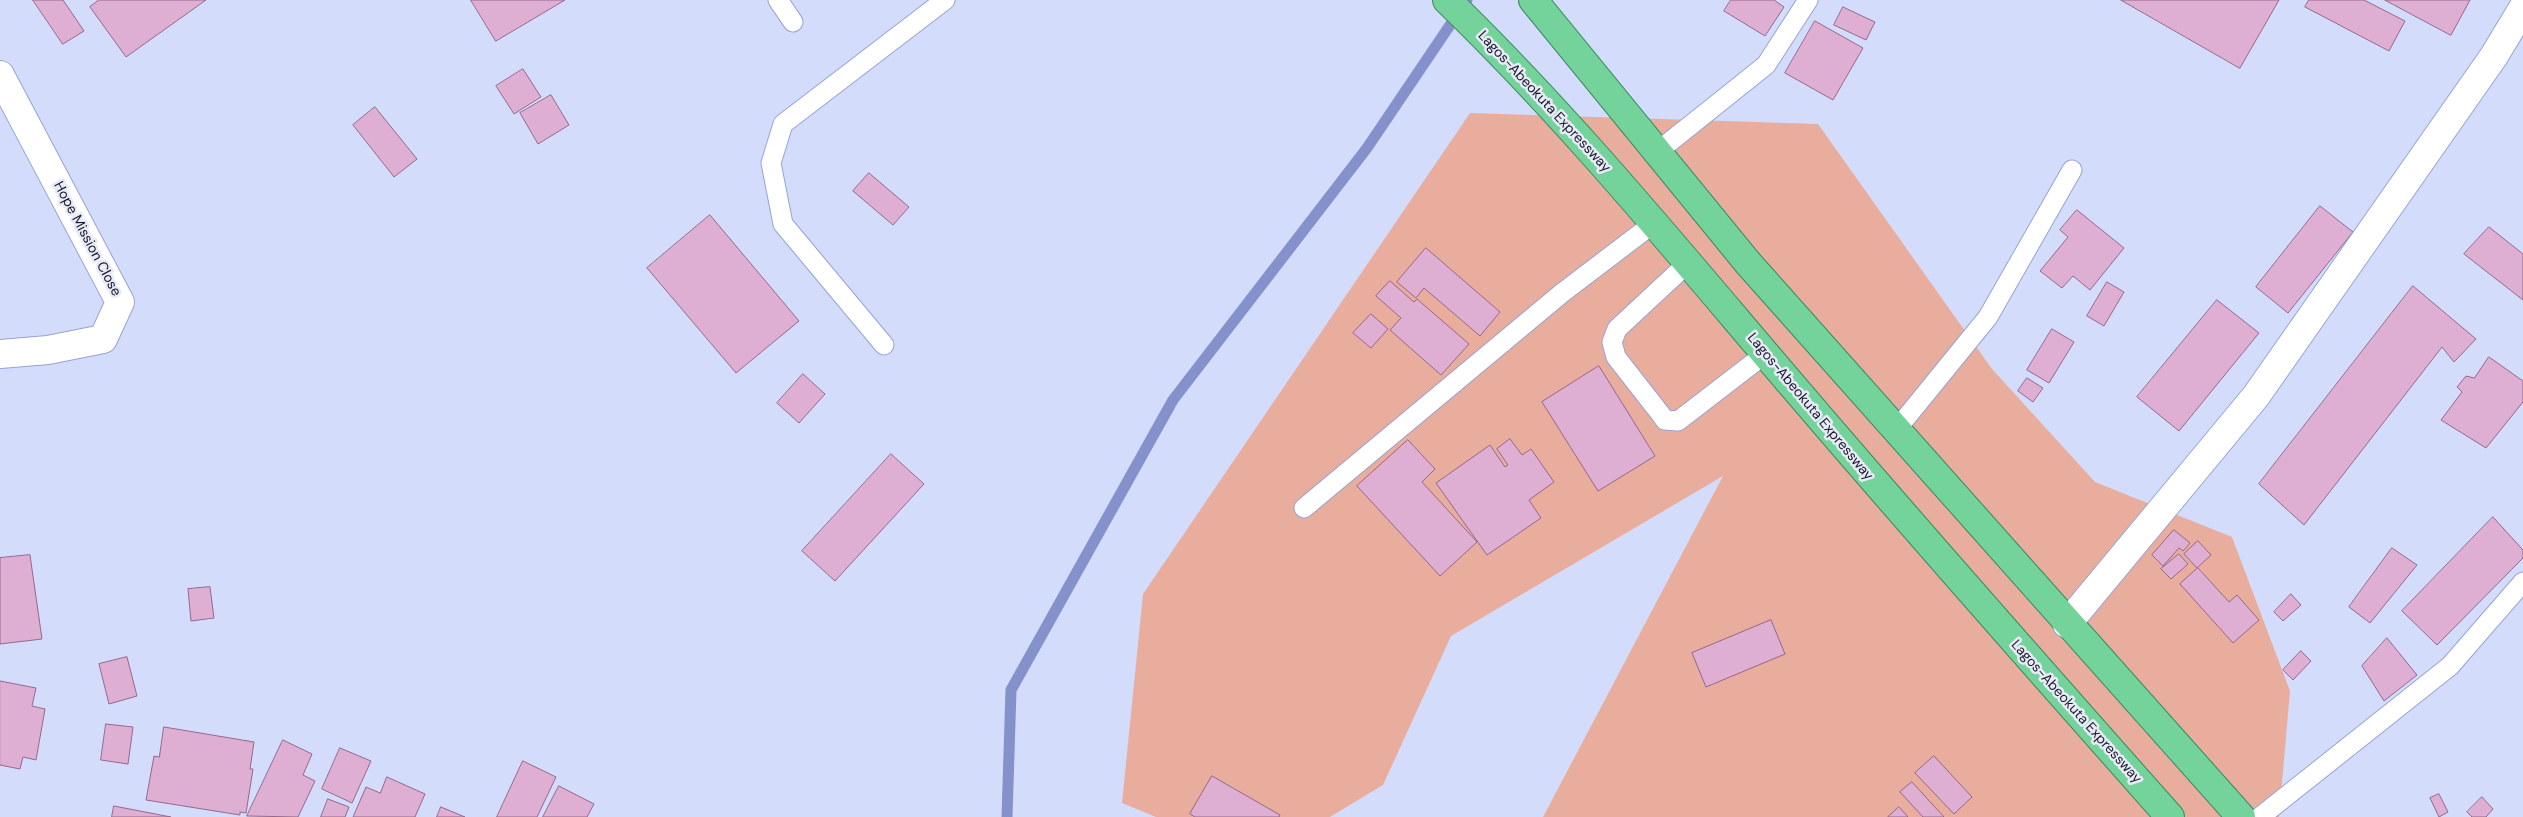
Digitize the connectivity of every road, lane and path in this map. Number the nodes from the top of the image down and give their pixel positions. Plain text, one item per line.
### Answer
1 (778, 0) edge
2 (945, 0) edge
3 (1447, 0) edge
4 (1808, 0) edge
5 (1534, 2) edge
6 (2523, 8) edge
7 (793, 22) dead end
8 (0, 75) edge
9 (1657, 152) junction
10 (2072, 170) dead end
11 (1654, 223) junction
12 (1688, 263) junction
13 (884, 345) dead end
14 (0, 354) edge
15 (1765, 354) junction
16 (1896, 430) junction
17 (1304, 508) dead end
18 (2523, 582) edge
19 (2067, 624) junction
20 (2170, 817) edge
21 (2240, 817) edge
22 (2260, 817) edge

1 - 7 lane
2 - 13 lane
3 - 11 highway, Lagos-Abeokuta Expressway
4 - 9 lane
5 - 9 highway
6 - 19 street
8 - 14 street, Hope Mission Close
9 - 16 highway
10 - 16 lane
11 - 12 highway, Lagos-Abeokuta Expressway
11 - 17 lane
12 - 15 highway, Lagos-Abeokuta Expressway
12 - 15 lane
15 - 20 highway, Lagos-Abeokuta Expressway
16 - 19 highway
18 - 22 lane
19 - 21 highway

